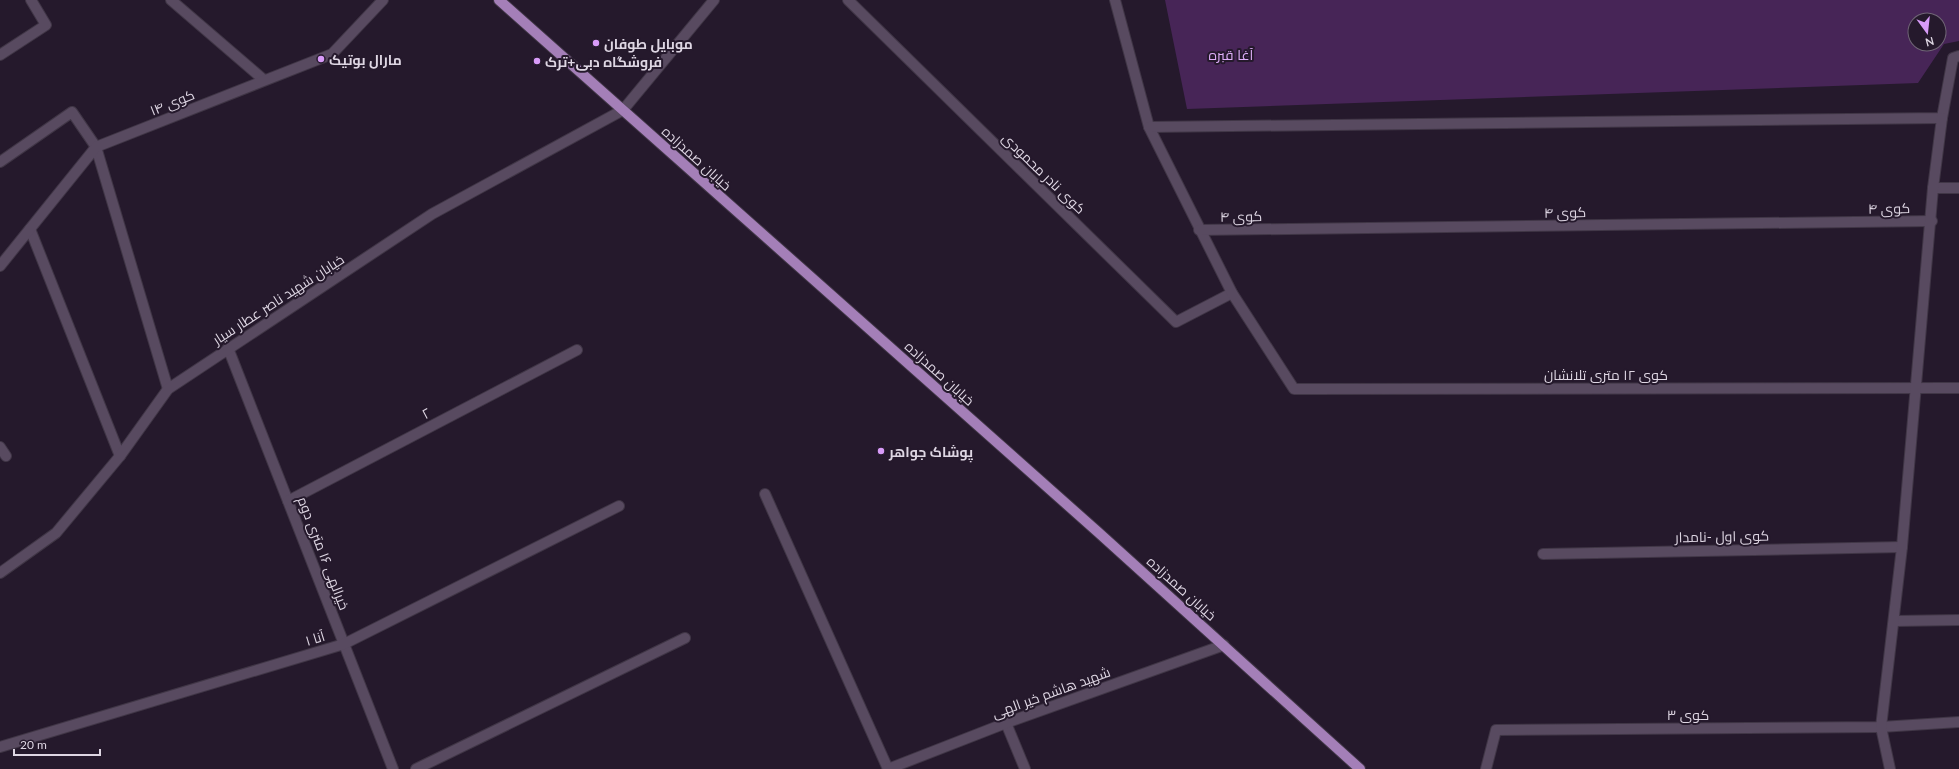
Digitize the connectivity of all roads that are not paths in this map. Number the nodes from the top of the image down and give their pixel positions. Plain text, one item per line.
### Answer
1 (30, 0) edge
2 (171, 0) edge
3 (383, 0) edge
4 (499, 0) edge
5 (714, 0) edge
6 (848, 0) edge
7 (1115, 0) edge
8 (0, 55) edge
9 (1959, 56) edge
10 (264, 80) junction
11 (623, 110) junction
12 (1942, 118) junction
13 (1149, 127) junction
14 (96, 147) junction
15 (0, 162) edge
16 (1933, 188) junction
17 (1959, 188) edge
18 (1932, 221) junction
19 (30, 229) junction
20 (1199, 230) junction
21 (0, 266) edge
22 (1232, 293) junction
23 (228, 348) junction
24 (577, 350) dead end
25 (1917, 388) junction
26 (1959, 388) edge
27 (168, 389) junction
28 (120, 456) junction
29 (765, 494) dead end
30 (288, 501) junction
31 (619, 506) dead end
32 (1902, 547) junction
33 (1543, 554) dead end
34 (0, 573) edge
35 (1959, 620) edge
36 (1894, 621) junction
37 (685, 638) dead end
38 (344, 644) junction
39 (1224, 645) junction
40 (1959, 722) edge
41 (1006, 723) junction
42 (1881, 727) junction
43 (0, 747) edge
44 (393, 769) edge
45 (416, 769) edge
46 (888, 769) edge
47 (1025, 769) edge
48 (1360, 769) edge
49 (1486, 769) edge
50 (1890, 769) edge

1 - 8 street
2 - 10 street
3 - 10 street, کوی ۱۴
4 - 11 main road, خیابان صمدزاده
5 - 11 street
6 - 22 street, کوی نادر محمودی
7 - 13 street
9 - 12 street
10 - 14 street, کوی ۱۴
11 - 23 street, خیابان شهید ناصر عطار سیار
11 - 39 main road, خیابان صمدزاده
12 - 13 street
12 - 16 street
13 - 20 street
14 - 15 street
14 - 19 street, کوی ۱۴
14 - 27 street
16 - 17 street
16 - 18 street
18 - 20 street, کوی ۴
18 - 25 street
19 - 21 street, کوی ۱۴
19 - 28 street
20 - 22 street
22 - 25 street, کوی ۱۲ متری تلانشان
23 - 27 street, خیابان شهید ناصر عطار سیار
23 - 30 street, خیرالهی ۱۶ متری دوم
24 - 30 street, ۲
25 - 26 street, کوی ۱۲ متری تلانشان
25 - 32 street
27 - 28 street, خیابان شهید ناصر عطار سیار
28 - 34 street, خیابان شهید ناصر عطار سیار
29 - 46 street
30 - 38 street, خیرالهی ۱۶ متری دوم
31 - 38 street, آنا ۱
32 - 33 street, کوی اول -نامدار
32 - 36 street
35 - 36 street
36 - 42 street
37 - 45 street
38 - 43 street, آنا ۱
38 - 44 street, خیرالهی ۱۶ متری دوم
39 - 41 street, شهید هاشم خیر الهی
39 - 48 main road, خیابان صمدزاده
40 - 42 street, کوی ۳
41 - 46 street, شهید هاشم خیر الهی
41 - 47 street
42 - 49 street, کوی ۳
42 - 50 street

